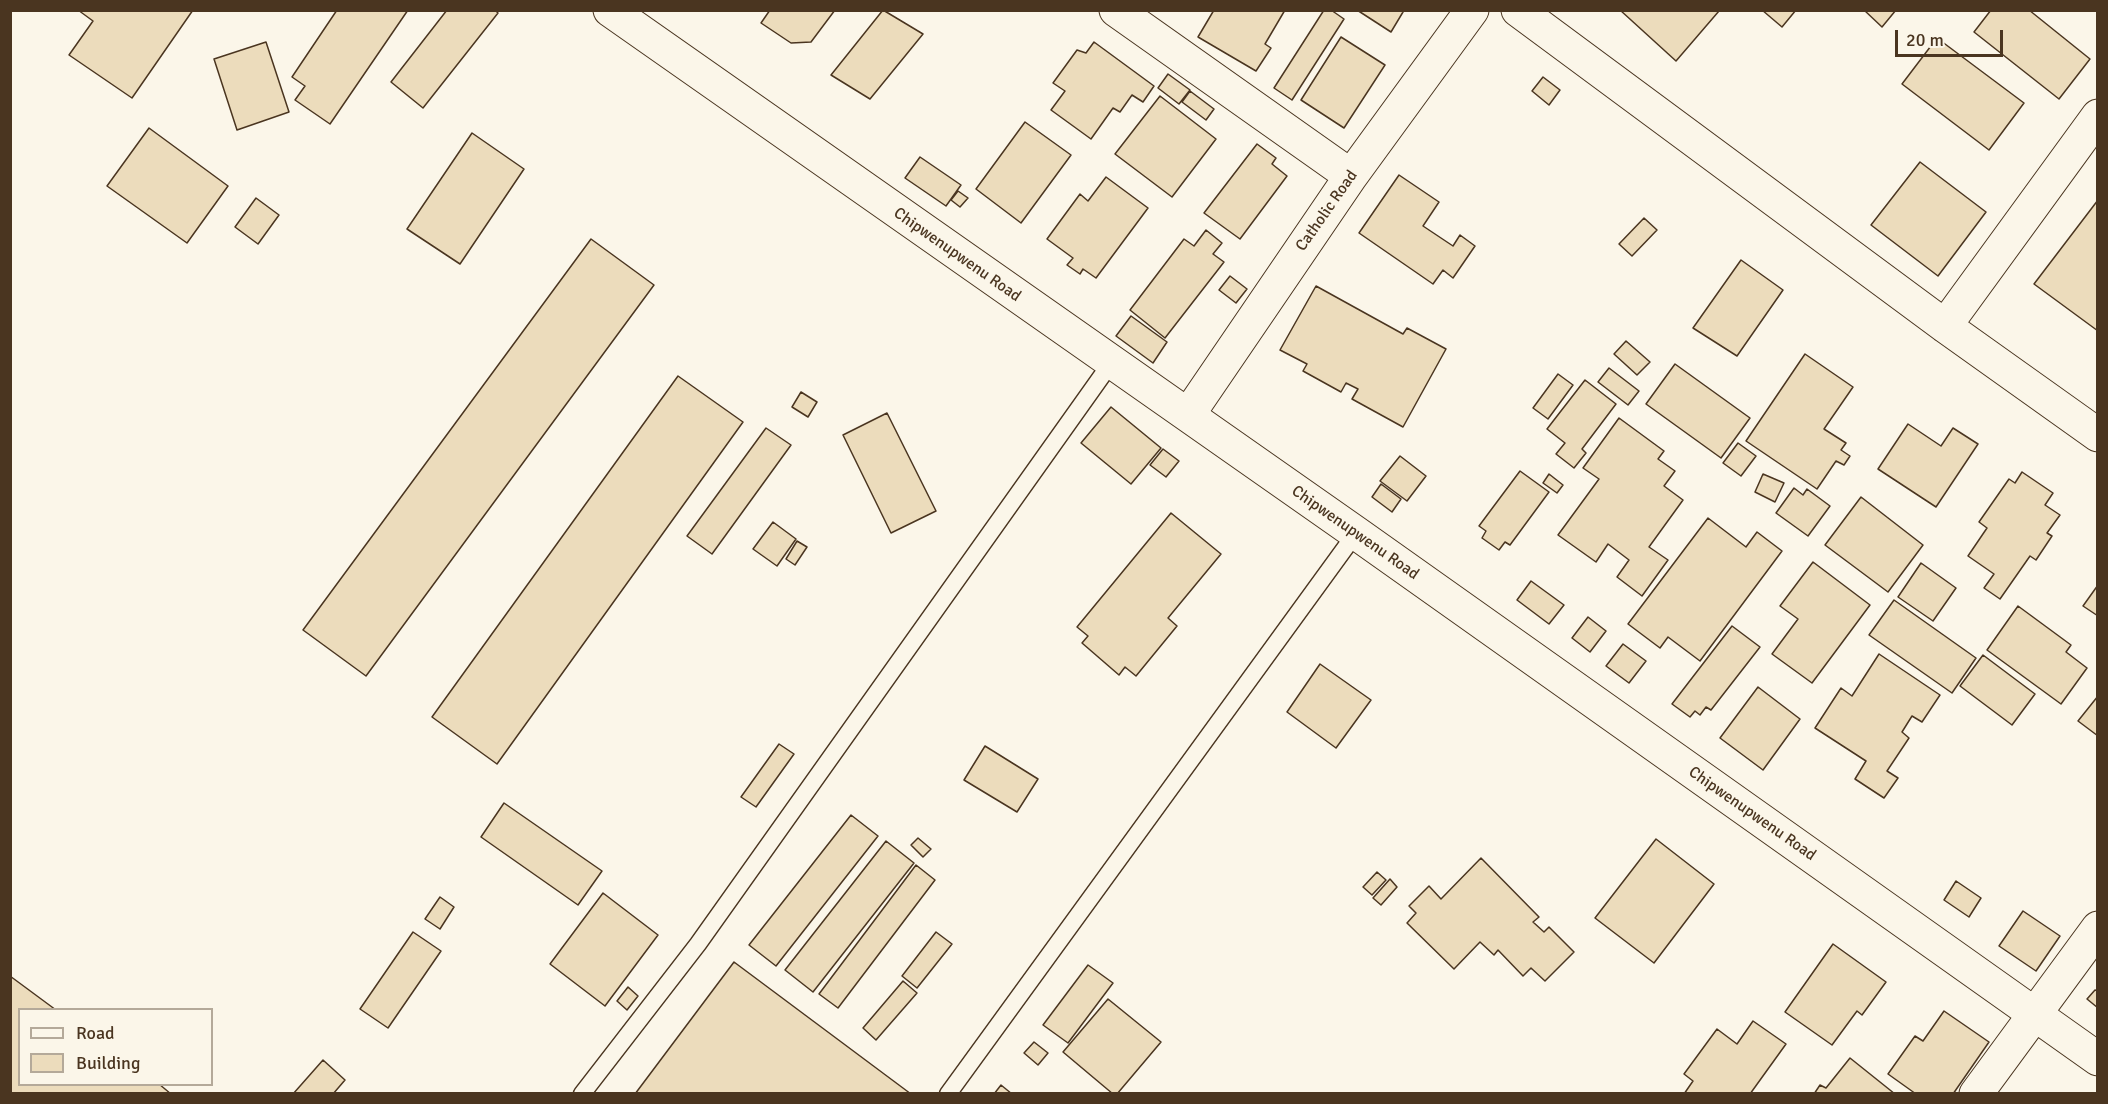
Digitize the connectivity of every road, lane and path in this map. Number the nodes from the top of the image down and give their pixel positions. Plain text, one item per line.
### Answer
1 (610, 10) edge
2 (1116, 10) edge
3 (1472, 10) edge
4 (1518, 10) edge
5 (2097, 116) edge
6 (1351, 176) junction
7 (1945, 326) junction
8 (1111, 363) junction
9 (1188, 415) junction
10 (2097, 435) edge
11 (1356, 533) junction
12 (2097, 928) edge
13 (2034, 1014) junction
14 (2097, 1059) edge
15 (582, 1094) edge
16 (948, 1094) edge
17 (1976, 1094) edge

1 - 8 street, Chipwenupwenu Road
2 - 6 street
3 - 6 street, Catholic Road
4 - 7 street
5 - 7 street
6 - 9 street, Catholic Road
7 - 10 street
8 - 9 street, Chipwenupwenu Road
8 - 15 lane
9 - 11 street, Chipwenupwenu Road
11 - 13 street, Chipwenupwenu Road
11 - 16 lane
12 - 13 street
13 - 14 street, Chipwenupwenu Road
13 - 17 street

